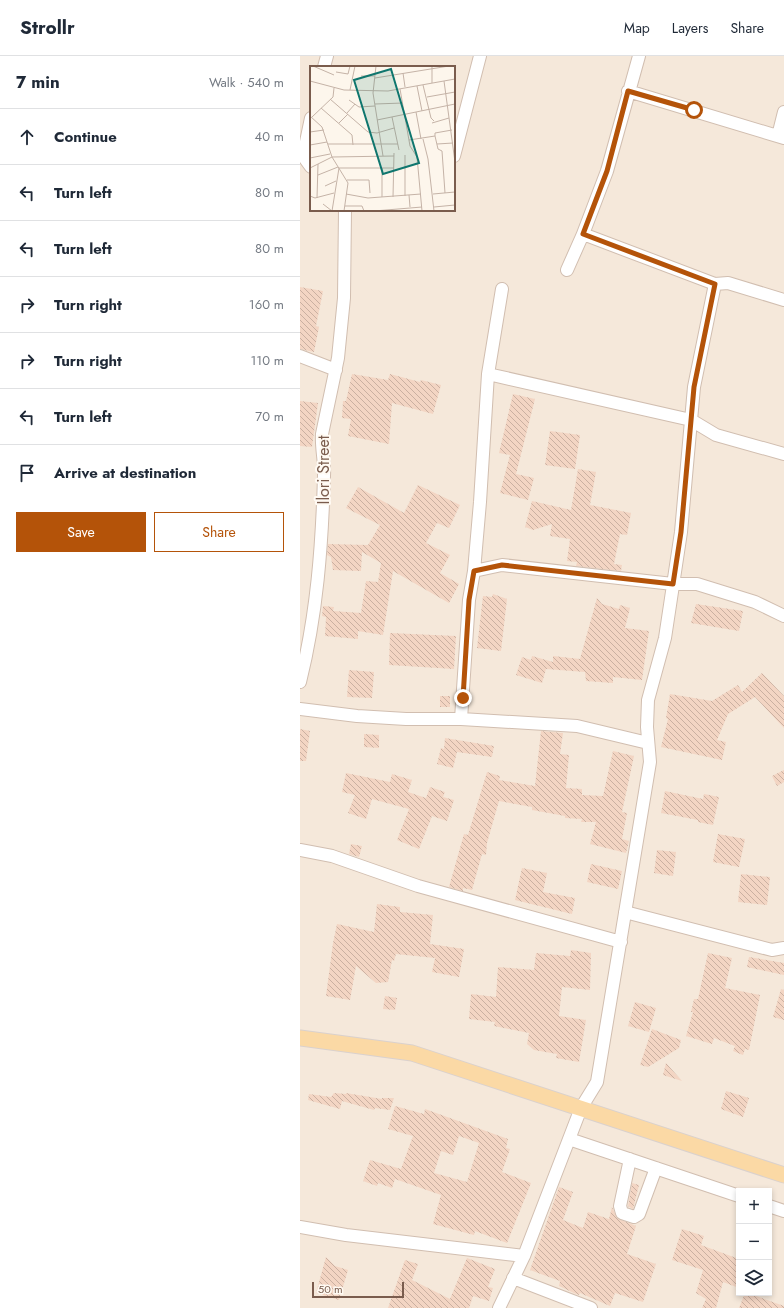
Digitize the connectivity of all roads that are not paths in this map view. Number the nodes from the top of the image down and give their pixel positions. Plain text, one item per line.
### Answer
1 (327, 56) edge
2 (480, 56) edge
3 (639, 56) edge
4 (324, 66) edge
5 (628, 91) junction
6 (784, 112) edge
7 (310, 123) edge
8 (781, 137) edge
9 (455, 152) edge
10 (310, 166) edge
11 (345, 211) edge
12 (583, 234) junction
13 (567, 270) dead end
14 (715, 284) junction
15 (502, 289) dead end
16 (784, 300) edge
17 (300, 356) edge
18 (336, 370) junction
19 (488, 374) junction
20 (691, 420) junction
21 (784, 454) edge
22 (474, 571) junction
23 (673, 584) junction
24 (784, 616) edge
25 (300, 682) edge
26 (300, 708) edge
27 (461, 718) junction
28 (648, 743) junction
29 (300, 850) edge
30 (625, 912) junction
31 (621, 942) junction
32 (784, 948) edge
33 (300, 1038) edge
34 (581, 1108) junction
35 (569, 1139) junction
36 (630, 1159) junction
37 (656, 1168) junction
38 (784, 1175) edge
39 (736, 1195) edge
40 (772, 1207) edge
41 (784, 1211) edge
42 (300, 1227) edge
43 (524, 1256) junction
44 (513, 1278) junction
45 (499, 1308) edge
46 (591, 1308) edge

1 - 4 street
2 - 9 street
3 - 5 street
5 - 8 street
5 - 12 street
6 - 8 street
7 - 10 street
11 - 18 street, Ilori Street
12 - 13 street
12 - 14 street
14 - 16 street
14 - 20 street
15 - 19 street
17 - 18 street
18 - 25 street, Ilori Street
19 - 20 street
19 - 22 street
20 - 21 street
20 - 23 street
22 - 23 street
22 - 27 street
23 - 24 street
23 - 28 street
26 - 27 street
27 - 28 street
28 - 30 street
29 - 31 street
30 - 31 street
30 - 32 street
31 - 34 street
33 - 34 main road
34 - 35 street
34 - 38 main road
35 - 36 street
35 - 43 street
36 - 37 street
36 - 37 street
37 - 39 street
40 - 41 street
42 - 43 street
43 - 44 street
44 - 45 street
44 - 46 street

